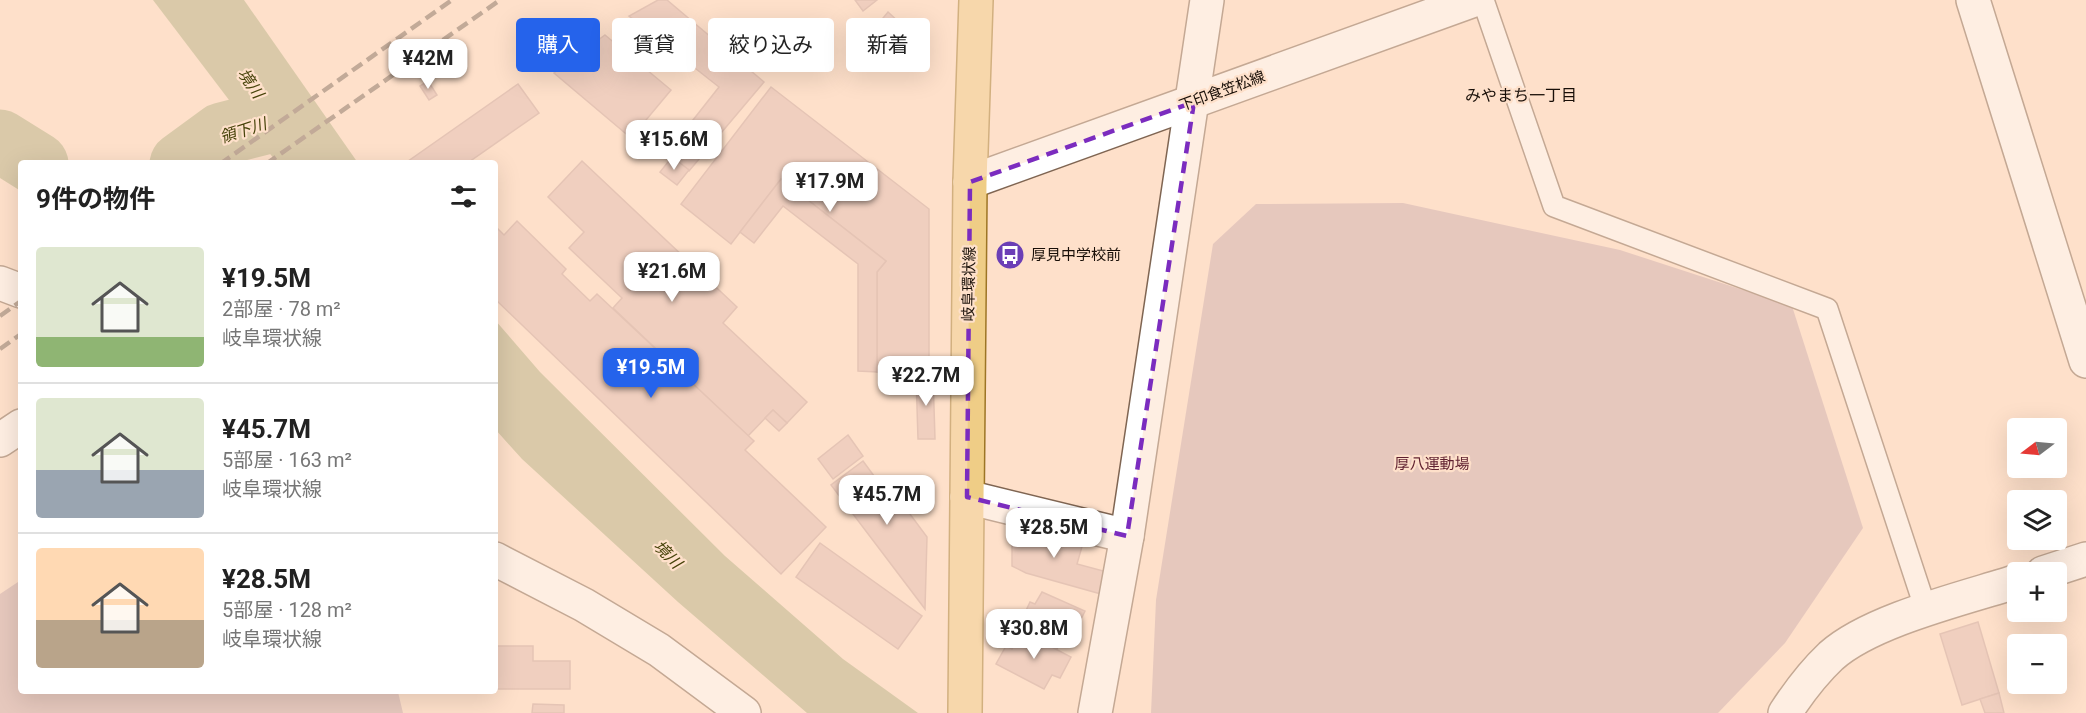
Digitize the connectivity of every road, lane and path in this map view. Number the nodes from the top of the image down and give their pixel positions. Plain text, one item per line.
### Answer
1 (976, 0) edge
2 (1208, 0) edge
3 (1474, 0) edge
4 (1483, 0) edge
5 (1973, 0) edge
6 (1194, 102) junction
7 (970, 182) junction
8 (0, 283) edge
9 (18, 290) edge
10 (2086, 361) edge
11 (18, 428) edge
12 (0, 440) edge
13 (967, 497) junction
14 (1127, 536) junction
15 (2086, 559) edge
16 (498, 561) edge
17 (2067, 565) edge
18 (2007, 584) edge
19 (1926, 610) junction
20 (965, 703) edge
21 (744, 713) edge
22 (1095, 713) edge
23 (1785, 713) edge

1 - 7 main road, 岐阜環状線
2 - 6 street
3 - 6 street, 下印食笠松線
4 - 19 lane
5 - 10 street
6 - 7 street, 下印食笠松線
6 - 14 street
7 - 13 main road, 岐阜環状線
8 - 9 street
11 - 12 street
13 - 14 street
13 - 20 main road, 岐阜環状線
14 - 22 street
15 - 17 street
16 - 21 street
18 - 19 street
19 - 23 street

